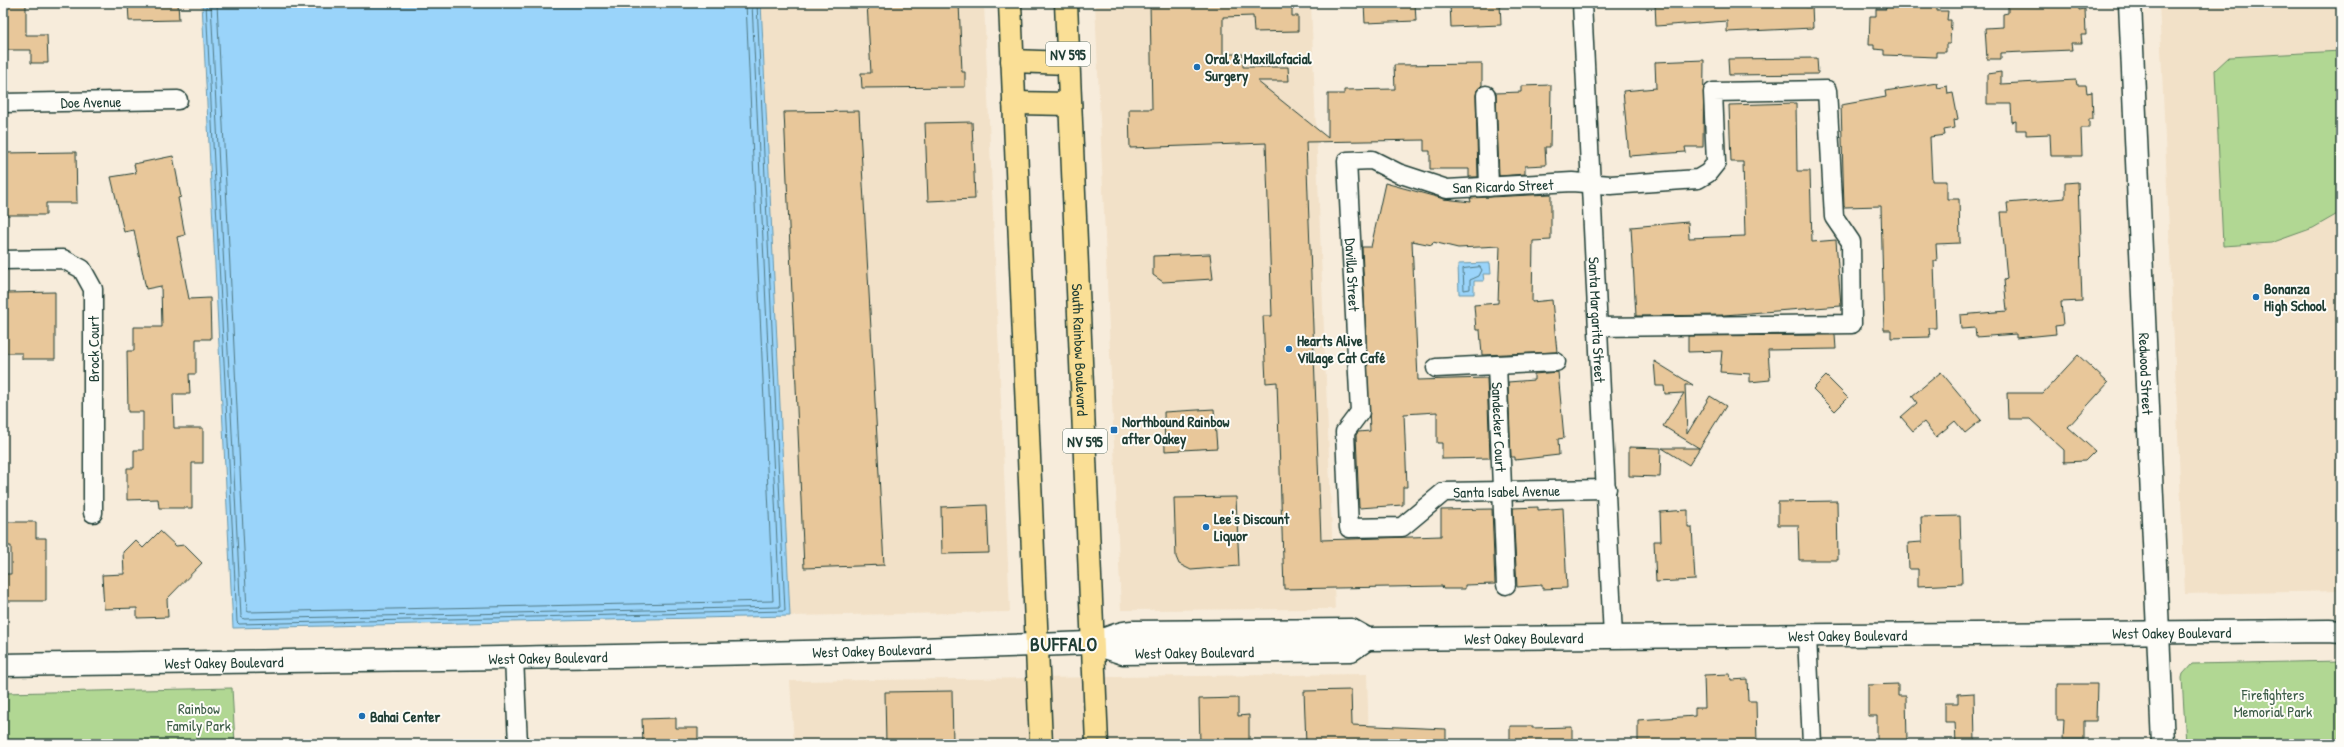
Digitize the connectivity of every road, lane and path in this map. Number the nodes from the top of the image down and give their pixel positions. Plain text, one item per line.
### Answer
1 (1010, 3) edge
2 (1066, 3) edge
3 (1582, 3) edge
4 (2130, 3) edge
5 (1012, 61) junction
6 (1068, 63) junction
7 (1486, 95) dead end
8 (178, 100) dead end
9 (3, 103) edge
10 (1014, 103) junction
11 (1070, 104) junction
12 (1347, 161) joint
13 (1591, 183) junction
14 (1489, 187) junction
15 (3, 260) edge
16 (1599, 327) junction
17 (1556, 362) dead end
18 (1497, 366) junction
19 (1436, 368) dead end
20 (1606, 489) junction
21 (1504, 491) junction
22 (93, 513) dead end
23 (1349, 528) joint
24 (1506, 585) dead end
25 (2337, 630) edge
26 (2158, 631) junction
27 (1807, 636) junction
28 (1613, 637) junction
29 (1093, 643) junction
30 (1036, 644) junction
31 (514, 658) junction
32 (3, 665) edge
33 (518, 744) edge
34 (1041, 744) edge
35 (1097, 744) edge
36 (1812, 744) edge
37 (2163, 744) edge

1 - 5 main road
2 - 6 main road, South Rainbow Boulevard / NV 595
3 - 13 street, Santa Margarita Street
4 - 26 main road, Redwood Street
5 - 6 main road
5 - 10 main road
6 - 11 main road, South Rainbow Boulevard / NV 595
7 - 14 street
8 - 9 street, Doe Avenue
10 - 11 main road
10 - 30 main road
11 - 29 main road, South Rainbow Boulevard / NV 595
12 - 14 street, San Ricardo Street
12 - 23 street, Davilla Street
13 - 14 street, San Ricardo Street
13 - 16 street, Santa Margarita Street
13 - 16 street, San Ricardo Street
15 - 22 street, Brock Court
16 - 20 street, Santa Margarita Street
17 - 18 street, Sandecker Court
18 - 19 street, Sandecker Court
18 - 21 street, Sandecker Court
20 - 21 street, Santa Isabel Avenue
20 - 28 street, Santa Margarita Street
21 - 23 street, Santa Isabel Avenue
21 - 24 street, Sandecker Court
25 - 26 main road, West Oakey Boulevard
26 - 27 main road, West Oakey Boulevard
26 - 37 main road, Redwood Street
27 - 28 main road, West Oakey Boulevard
27 - 36 street
28 - 29 main road, West Oakey Boulevard
29 - 30 main road, West Oakey Boulevard
29 - 35 main road, South Rainbow Boulevard / NV 595
30 - 31 main road, West Oakey Boulevard
30 - 34 main road
31 - 32 main road, West Oakey Boulevard
31 - 33 street

